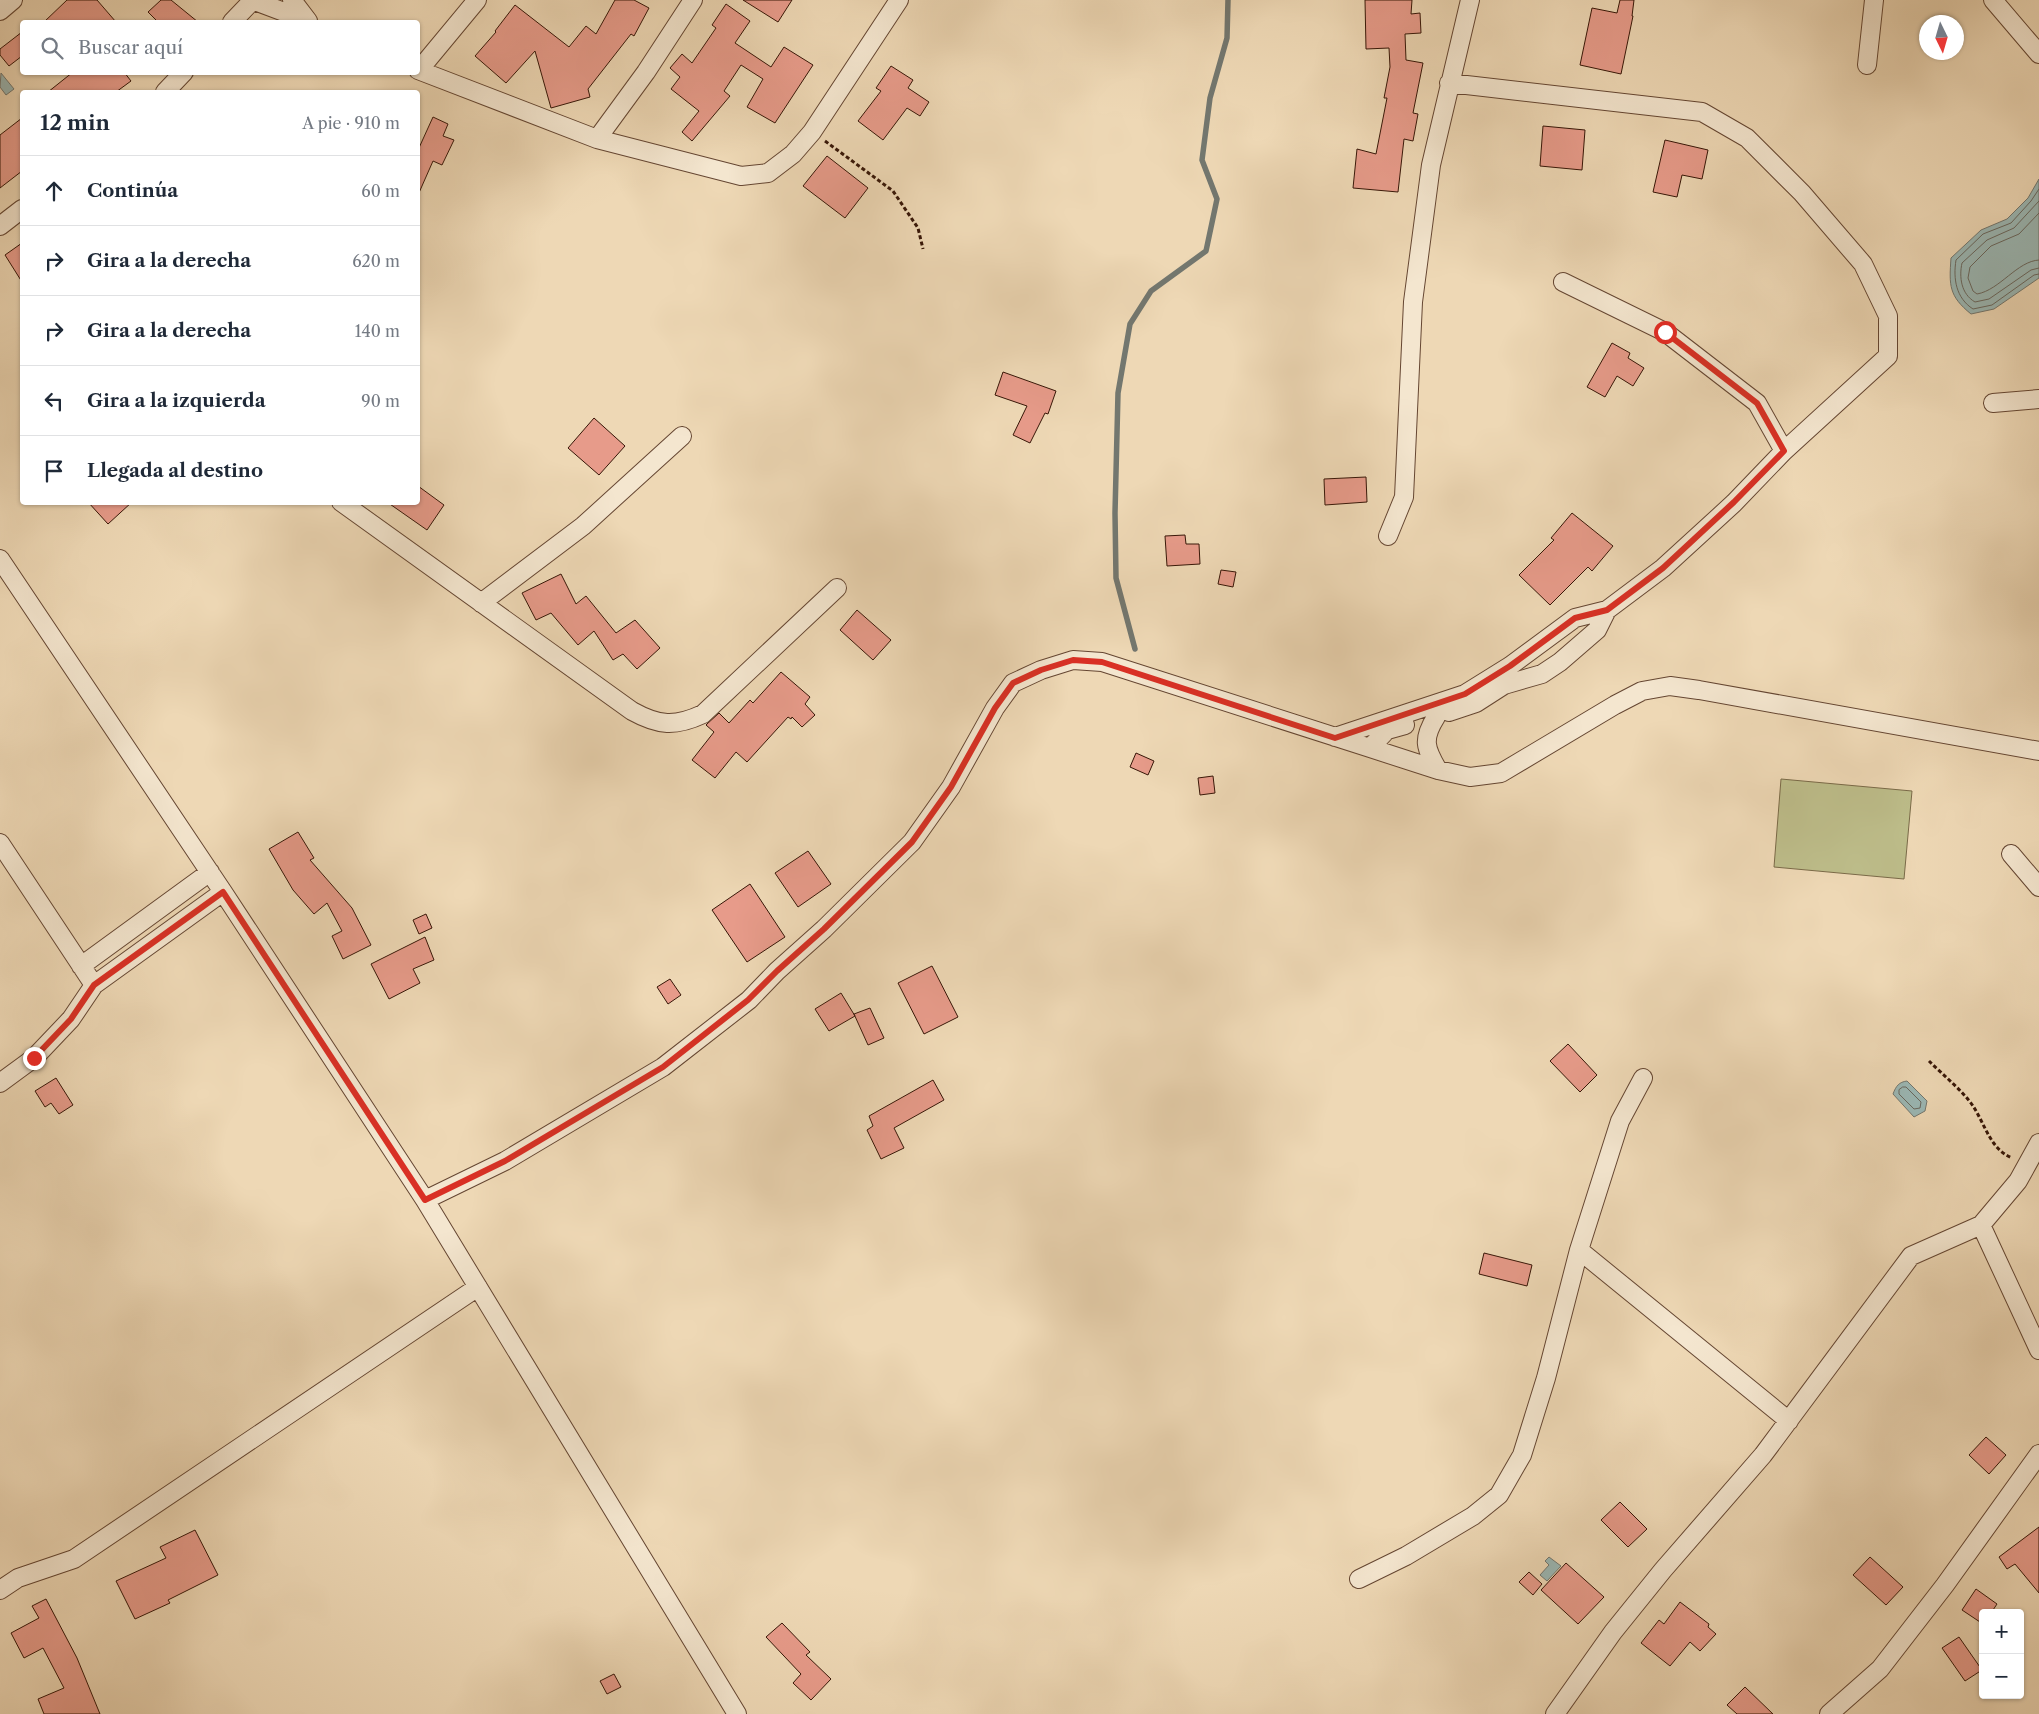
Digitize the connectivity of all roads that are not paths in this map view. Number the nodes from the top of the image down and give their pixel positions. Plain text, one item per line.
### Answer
1 (13, 0) edge
2 (253, 0) edge
3 (292, 0) edge
4 (477, 0) edge
5 (693, 0) edge
6 (899, 0) edge
7 (1470, 0) edge
8 (1874, 0) edge
9 (1993, 0) edge
10 (0, 11) edge
11 (234, 20) edge
12 (305, 20) edge
13 (308, 20) edge
14 (2039, 54) edge
15 (1867, 64) dead end
16 (420, 68) edge
17 (420, 71) edge
18 (181, 75) edge
19 (1449, 83) junction
20 (167, 90) edge
21 (597, 139) junction
22 (20, 211) edge
23 (0, 226) edge
24 (1562, 282) dead end
25 (2039, 399) edge
26 (1993, 403) dead end
27 (682, 436) dead end
28 (1784, 451) junction
29 (345, 505) edge
30 (1388, 536) dead end
31 (0, 559) edge
32 (837, 588) dead end
33 (481, 603) junction
34 (1607, 610) junction
35 (1436, 717) junction
36 (1335, 738) junction
37 (1370, 748) junction
38 (2039, 751) edge
39 (1438, 770) junction
40 (0, 843) edge
41 (2011, 854) dead end
42 (210, 872) junction
43 (2039, 888) edge
44 (223, 892) junction
45 (82, 966) junction
46 (94, 985) junction
47 (1643, 1078) dead end
48 (0, 1083) edge
49 (2039, 1144) edge
50 (425, 1200) junction
51 (1981, 1226) junction
52 (1579, 1250) junction
53 (478, 1287) junction
54 (2039, 1350) edge
55 (1789, 1421) junction
56 (2039, 1454) edge
57 (1359, 1580) dead end
58 (0, 1590) edge
59 (737, 1714) edge
60 (1555, 1714) edge
61 (1829, 1714) edge

1 - 10 street
2 - 11 street
2 - 12 street
3 - 13 street
4 - 16 street
5 - 21 street
6 - 21 street
7 - 19 street
8 - 15 street
9 - 14 street
17 - 21 street
18 - 20 street
19 - 28 street
19 - 30 street
22 - 23 street
24 - 28 street
25 - 26 street
27 - 33 street
28 - 34 street
29 - 33 street
31 - 42 street
32 - 33 street
34 - 35 street
34 - 36 street
35 - 37 street
35 - 39 street
36 - 37 street
36 - 50 street
37 - 39 street
38 - 39 street
40 - 45 street
41 - 43 street
42 - 44 street
42 - 45 street
44 - 46 street
44 - 50 street
45 - 46 street
46 - 48 street
47 - 52 street
49 - 51 street
50 - 53 street
51 - 54 street
51 - 55 street
52 - 55 street
52 - 57 street
53 - 58 street
53 - 59 street
55 - 60 street
56 - 61 street

